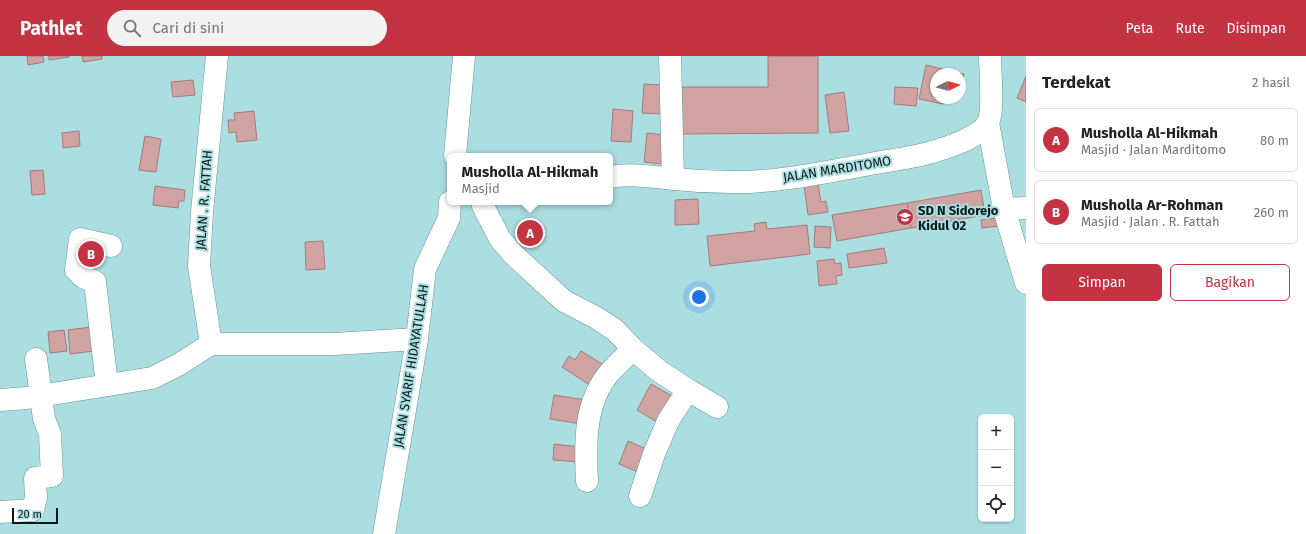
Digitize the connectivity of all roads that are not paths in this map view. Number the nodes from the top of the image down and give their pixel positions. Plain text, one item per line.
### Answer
1 (216, 56) edge
2 (464, 56) edge
3 (670, 56) edge
4 (990, 56) edge
5 (988, 123) junction
6 (455, 153) edge
7 (613, 176) edge
8 (673, 179) junction
9 (483, 205) edge
10 (490, 205) edge
11 (1026, 208) edge
12 (1004, 209) junction
13 (450, 210) edge
14 (111, 246) dead end
15 (1026, 283) edge
16 (417, 339) junction
17 (211, 344) junction
18 (633, 349) junction
19 (36, 359) dead end
20 (107, 385) junction
21 (688, 390) junction
22 (42, 396) junction
23 (0, 400) edge
24 (717, 406) dead end
25 (587, 481) dead end
26 (640, 496) dead end
27 (0, 512) edge
28 (384, 534) edge

1 - 17 street, JALAN . R. FATTAH
2 - 6 street
3 - 8 street
4 - 5 street
5 - 8 street, JALAN MARDITOMO
5 - 12 street
7 - 8 street, JALAN MARDITOMO
9 - 13 street
10 - 18 street
11 - 12 street
12 - 15 street
13 - 16 street, JALAN SYARIF HIDAYATULLAH
14 - 20 street
16 - 17 street
16 - 28 street, JALAN SYARIF HIDAYATULLAH
17 - 20 street
18 - 21 street
18 - 25 street
19 - 22 street
20 - 22 street
21 - 24 street
21 - 26 street
22 - 23 street
22 - 27 street

